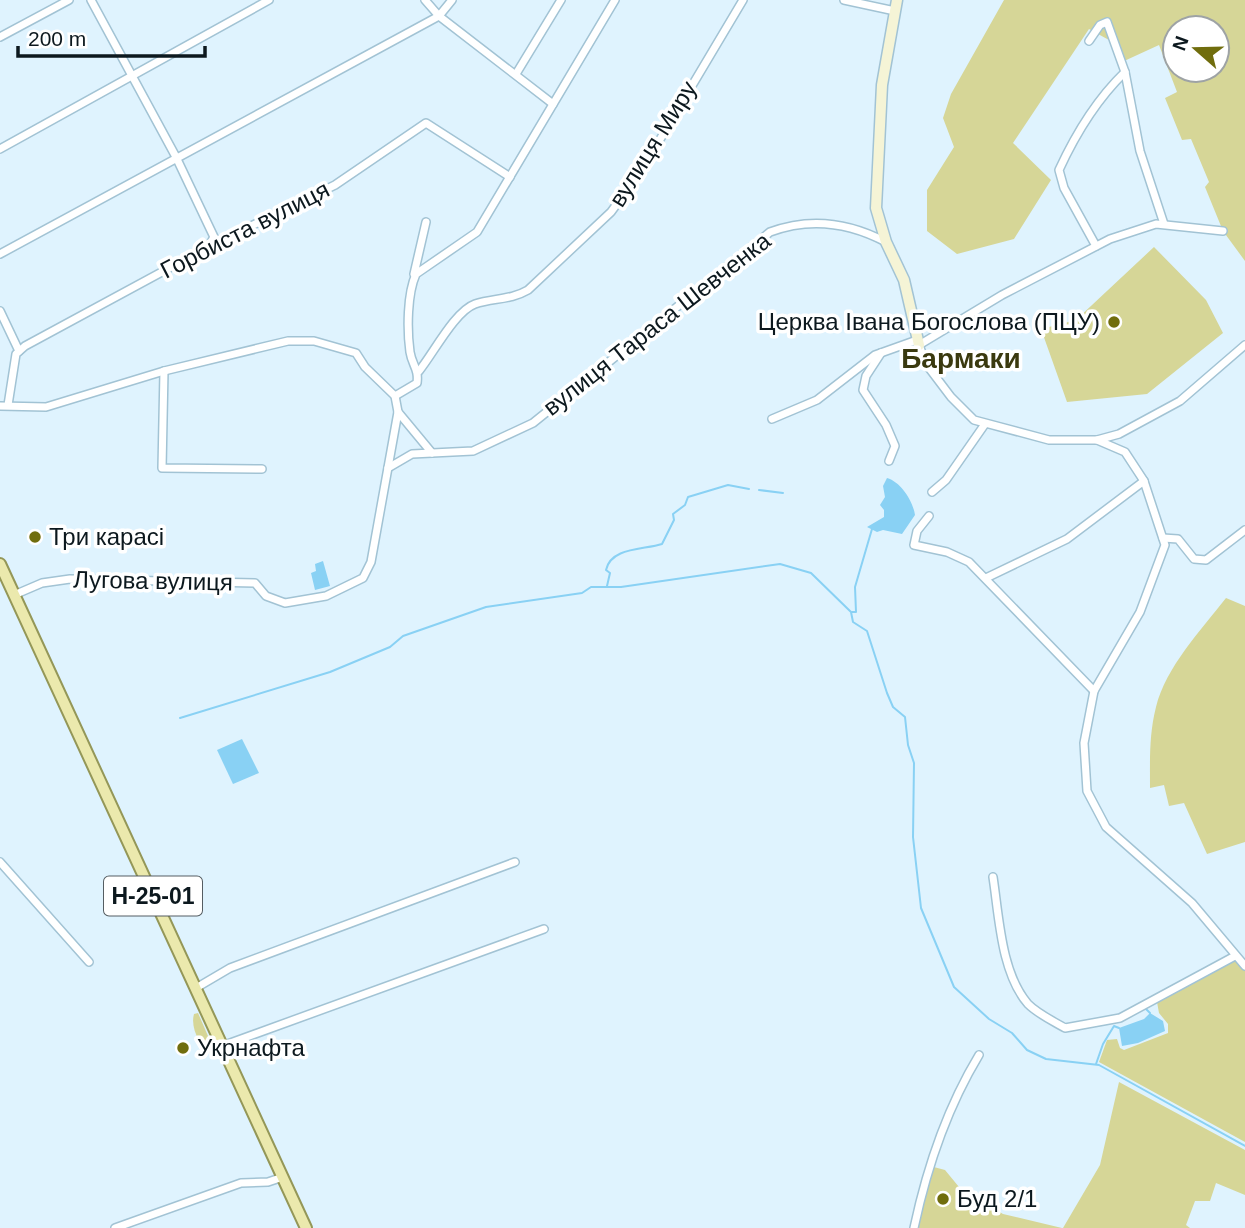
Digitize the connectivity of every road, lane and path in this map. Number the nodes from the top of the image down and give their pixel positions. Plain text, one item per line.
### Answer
1 (69, 0) edge
2 (91, 0) edge
3 (269, 0) edge
4 (425, 0) edge
5 (452, 0) edge
6 (561, 0) edge
7 (615, 0) edge
8 (743, 0) edge
9 (844, 0) edge
10 (897, 0) edge
11 (895, 12) junction
12 (439, 16) junction
13 (0, 37) edge
14 (1089, 41) dead end
15 (1125, 72) junction
16 (516, 74) junction
17 (132, 75) junction
18 (553, 104) junction
19 (0, 149) edge
20 (176, 157) junction
21 (510, 177) junction
22 (426, 222) dead end
23 (1164, 225) junction
24 (1223, 231) dead end
25 (886, 242) junction
26 (1096, 246) junction
27 (208, 247) junction
28 (0, 254) edge
29 (414, 278) junction
30 (0, 311) edge
31 (918, 342) junction
32 (1245, 345) edge
33 (19, 351) junction
34 (882, 352) junction
35 (164, 371) junction
36 (419, 371) junction
37 (395, 396) junction
38 (4, 405) edge
39 (398, 412) junction
40 (772, 419) dead end
41 (985, 424) junction
42 (1097, 440) junction
43 (432, 453) junction
44 (889, 461) dead end
45 (388, 468) junction
46 (262, 469) dead end
47 (1144, 481) junction
48 (932, 492) dead end
49 (929, 516) dead end
50 (1245, 530) edge
51 (1163, 538) junction
52 (0, 564) edge
53 (986, 578) junction
54 (14, 595) junction
55 (1094, 691) junction
56 (0, 862) edge
57 (515, 862) dead end
58 (993, 877) dead end
59 (544, 929) dead end
60 (1235, 956) junction
61 (89, 962) dead end
62 (1245, 966) edge
63 (195, 988) junction
64 (222, 1046) junction
65 (979, 1055) dead end
66 (283, 1177) junction
67 (115, 1228) edge
68 (306, 1228) edge
69 (914, 1228) edge

1 - 13 street
2 - 17 street
3 - 17 street
4 - 12 street
5 - 12 street
6 - 16 street
7 - 18 street
8 - 36 street, вулиця Миру
9 - 11 street
10 - 11 street
11 - 25 street
12 - 16 street
12 - 20 street
14 - 15 street
15 - 23 street
15 - 26 street
16 - 18 street
17 - 19 street
17 - 20 street
18 - 21 street
20 - 27 street
20 - 28 street
21 - 27 street, Горбиста вулиця
21 - 29 street
22 - 29 street
23 - 24 street
23 - 26 street
25 - 31 street
25 - 43 street, вулиця Тараса Шевченка
26 - 31 street
27 - 33 street, Горбиста вулиця
29 - 36 street
30 - 33 street
31 - 34 street
31 - 41 street
32 - 42 street
33 - 38 street
34 - 40 street
34 - 44 street
35 - 37 street
35 - 38 street
35 - 46 street
36 - 37 street, вулиця Миру
37 - 39 street
39 - 43 street
39 - 45 street, Лугова вулиця
41 - 42 street
41 - 48 street
42 - 47 street
43 - 45 street, вулиця Тараса Шевченка
45 - 54 street, Лугова вулиця
47 - 51 street
47 - 53 street
49 - 53 street
50 - 51 street
51 - 55 street
52 - 54 main road, Н-25-01
53 - 55 street
54 - 63 main road, Н-25-01
55 - 60 street
56 - 61 street
57 - 63 street
58 - 60 street
59 - 64 street
60 - 62 street
63 - 64 main road, Н-25-01
64 - 66 main road, Н-25-01
65 - 69 street
66 - 67 street
66 - 68 main road, Н-25-01

